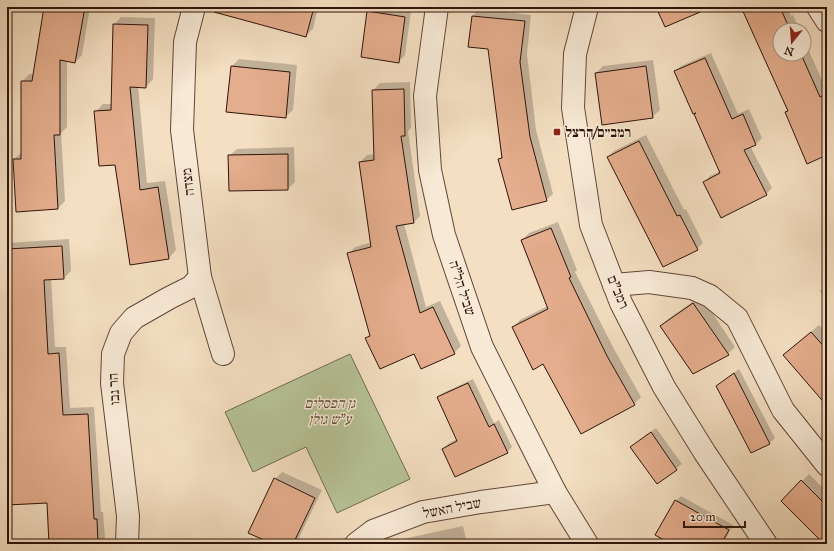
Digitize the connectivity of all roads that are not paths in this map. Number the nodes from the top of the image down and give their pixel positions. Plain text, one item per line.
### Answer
1 (194, 7) edge
2 (437, 7) edge
3 (587, 7) edge
4 (818, 7) edge
5 (827, 21) edge
6 (200, 277) junction
7 (614, 285) junction
8 (223, 354) dead end
9 (827, 465) edge
10 (555, 492) junction
11 (127, 544) edge
12 (356, 544) edge
13 (587, 544) edge
14 (766, 544) edge

1 - 6 street, מצדה
2 - 10 street, שביל הל"ה
3 - 7 street, רמב"ם
4 - 5 street
6 - 8 street, מצדה
6 - 11 street, הר נבו
7 - 9 street
7 - 14 street, רמב"ם
10 - 12 street, שביל האשל
10 - 13 street, שביל הל"ה

